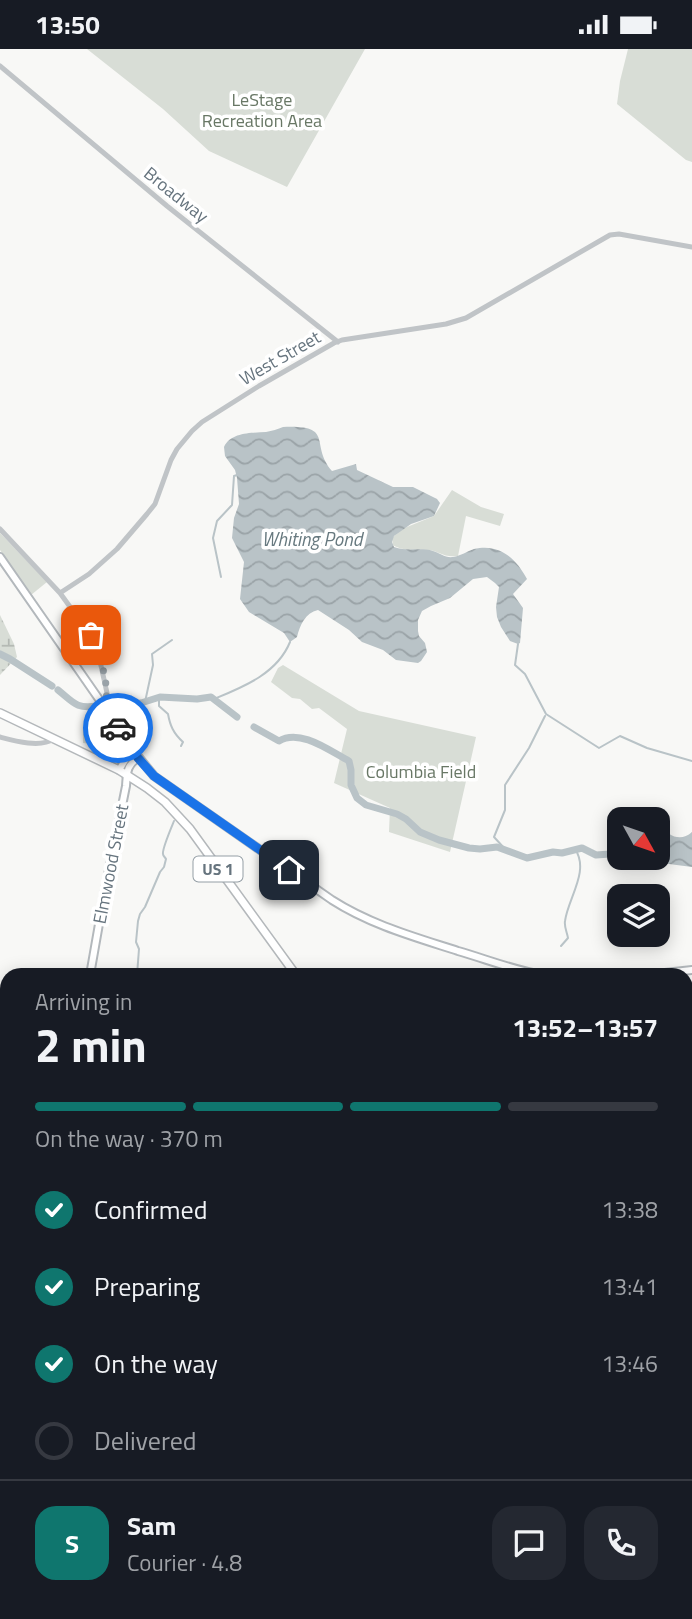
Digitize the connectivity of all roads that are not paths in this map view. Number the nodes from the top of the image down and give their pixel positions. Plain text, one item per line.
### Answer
1 (0, 66) edge
2 (692, 247) edge
3 (338, 342) junction
4 (0, 529) edge
5 (0, 557) edge
6 (61, 593) junction
7 (104, 707) junction
8 (0, 713) edge
9 (0, 737) edge
10 (54, 739) junction
11 (132, 750) junction
12 (138, 758) junction
13 (119, 769) junction
14 (128, 775) junction
15 (91, 968) edge
16 (291, 968) edge
17 (515, 968) edge

1 - 3 street, Broadway
2 - 3 street, West Street
3 - 6 street, West Street
4 - 6 street
5 - 7 main road
6 - 7 street
7 - 11 main road
8 - 10 main road, US 1
9 - 10 street
10 - 13 main road, US 1
11 - 12 main road
11 - 13 main road
12 - 14 main road, Elmwood Street
12 - 17 main road
13 - 14 main road, US 1
14 - 15 main road, Elmwood Street
14 - 16 main road, US 1

